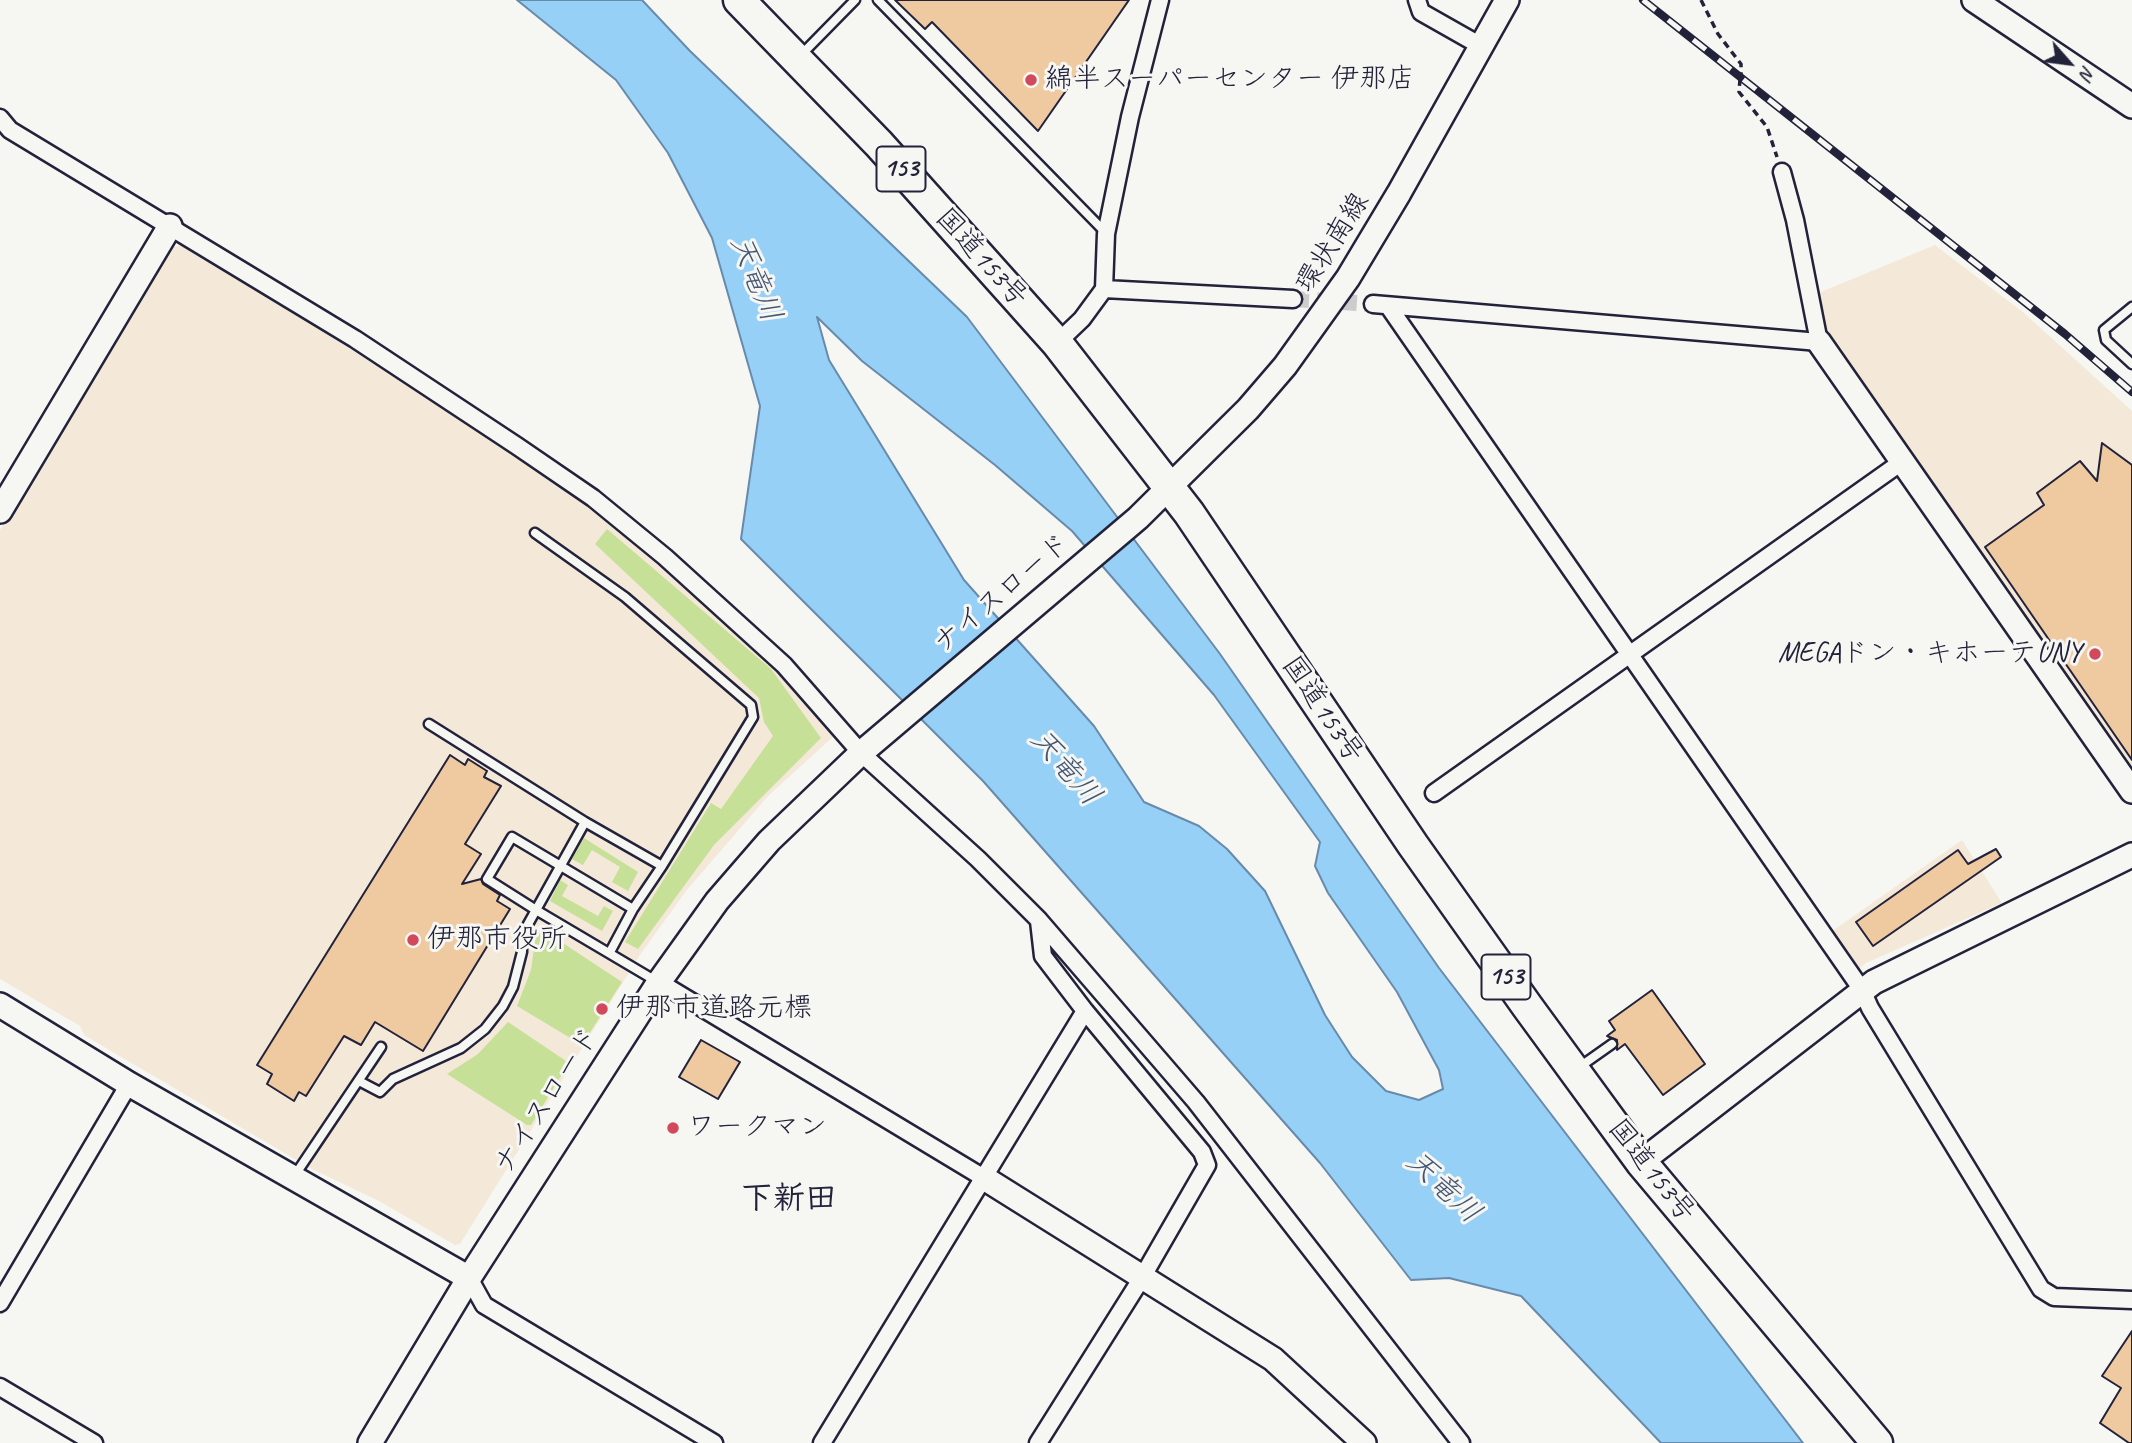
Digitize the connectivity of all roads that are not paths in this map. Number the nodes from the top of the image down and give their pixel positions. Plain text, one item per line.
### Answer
1 (739, 0) edge
2 (855, 0) edge
3 (878, 0) edge
4 (1160, 0) edge
5 (1417, 0) edge
6 (1507, 0) edge
7 (1974, 0) edge
8 (1481, 46) junction
9 (796, 59) junction
10 (2132, 106) edge
11 (0, 118) edge
12 (1782, 172) road end
13 (170, 226) junction
14 (1106, 233) junction
15 (1104, 289) junction
16 (1293, 299) tunnel mouth
17 (2132, 307) edge
18 (1819, 342) junction
19 (1057, 343) junction
20 (2132, 364) edge
21 (1903, 461) junction
22 (1169, 486) junction
23 (0, 511) edge
24 (535, 533) dead end
25 (1631, 654) junction
26 (429, 724) dead end
27 (866, 749) junction
28 (2132, 791) edge
29 (1434, 793) dead end
30 (585, 822) junction
31 (2132, 855) edge
32 (560, 866) junction
33 (662, 866) junction
34 (633, 909) junction
35 (536, 910) junction
36 (1038, 920) junction
37 (610, 952) junction
38 (659, 982) junction
39 (1862, 990) junction
40 (0, 1005) edge
41 (1085, 1011) junction
42 (1612, 1044) dead end
43 (381, 1047) dead end
44 (1574, 1071) junction
45 (359, 1081) junction
46 (130, 1084) junction
47 (1641, 1162) junction
48 (294, 1177) junction
49 (984, 1178) junction
50 (1143, 1276) junction
51 (469, 1278) junction
52 (2132, 1300) edge
53 (0, 1303) edge
54 (0, 1387) edge
55 (94, 1443) edge
56 (370, 1443) edge
57 (714, 1443) edge
58 (822, 1443) edge
59 (1038, 1443) edge
60 (1364, 1443) edge
61 (1461, 1443) edge
62 (1877, 1443) edge

1 - 9 highway, 国道153号 / 153
2 - 9 lane
3 - 14 lane
4 - 14 street
5 - 8 street
6 - 8 street, 環状南線
7 - 10 street
8 - 22 street, 環状南線
9 - 19 highway, 国道153号 / 153
11 - 13 street
12 - 18 street
13 - 23 street
13 - 27 street
14 - 15 street
15 - 16 street
15 - 19 street
17 - 20 lane
18 - 21 street
18 - 25 street
19 - 22 highway, 国道153号 / 153
21 - 25 street
21 - 28 street
22 - 27 street, ナイスロード
22 - 44 highway, 国道153号 / 153
24 - 33 lane
25 - 29 street
25 - 39 street
26 - 30 lane
27 - 36 street
27 - 38 street, ナイスロード
30 - 32 lane
30 - 33 lane
31 - 39 street
32 - 34 lane
32 - 35 lane
32 - 35 lane
33 - 34 lane
34 - 37 lane
35 - 37 lane
35 - 45 lane
36 - 41 street
36 - 61 street
37 - 38 lane
38 - 49 street
38 - 51 street, ナイスロード
39 - 47 street
39 - 52 street
40 - 46 street
41 - 49 street
41 - 50 street
42 - 44 lane
43 - 45 lane
44 - 47 highway, 国道153号 / 153
45 - 48 lane
46 - 48 street
46 - 53 street
47 - 62 highway, 国道153号 / 153
48 - 51 street
49 - 50 street
49 - 58 street
50 - 59 street
50 - 60 street
51 - 56 street, ナイスロード
51 - 57 street
54 - 55 street

